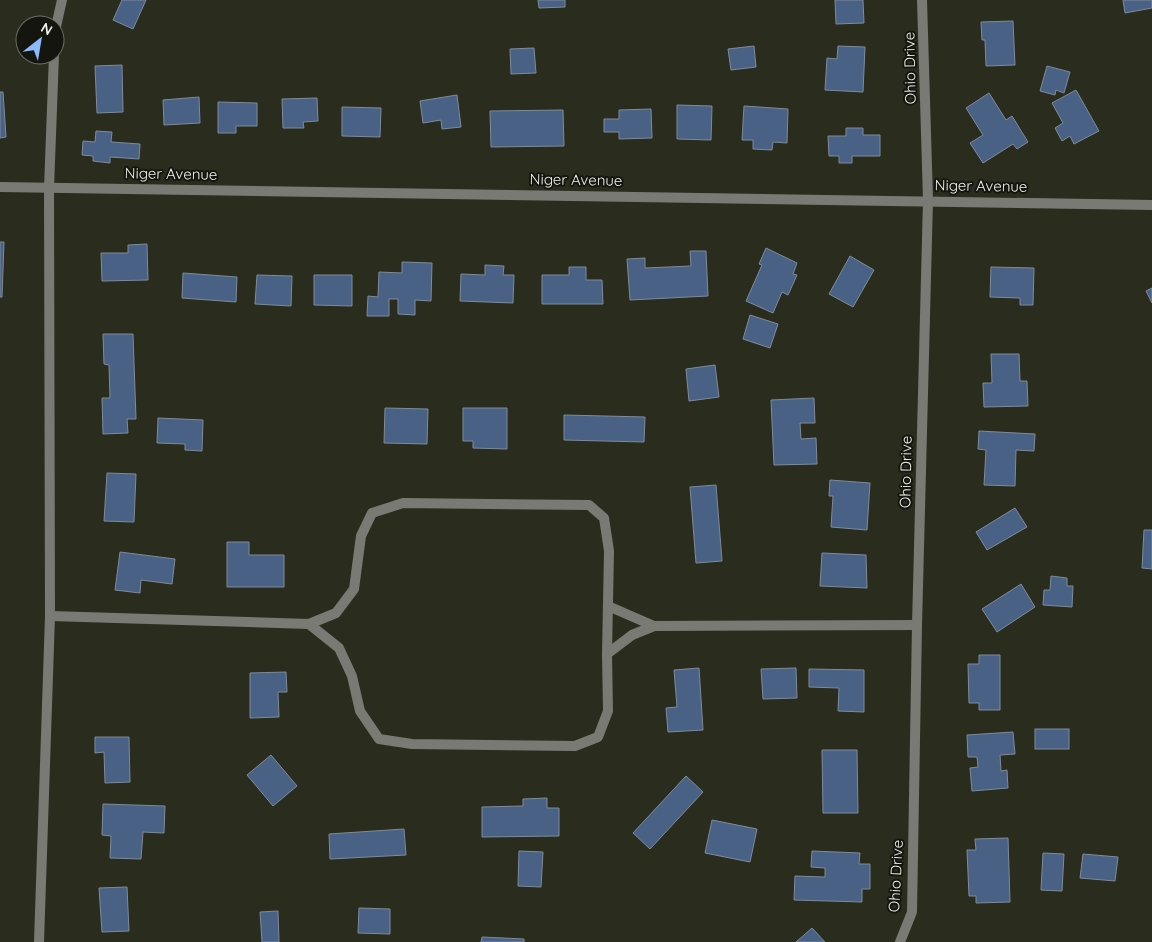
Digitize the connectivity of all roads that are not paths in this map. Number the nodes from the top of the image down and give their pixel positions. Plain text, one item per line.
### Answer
1 (62, 0) edge
2 (922, 0) edge
3 (59, 15) edge
4 (54, 65) edge
5 (0, 187) edge
6 (49, 188) junction
7 (928, 200) junction
8 (1152, 205) edge
9 (608, 606) junction
10 (50, 616) junction
11 (309, 624) junction
12 (917, 625) junction
13 (654, 626) junction
14 (607, 654) junction
15 (39, 942) edge
16 (900, 942) edge

1 - 3 street
2 - 7 street, Ohio Drive
4 - 6 street
5 - 6 street, Niger Avenue
6 - 7 street, Niger Avenue
6 - 10 street
7 - 8 street, Niger Avenue
7 - 12 street, Ohio Drive
9 - 11 street
9 - 13 street
9 - 14 street
10 - 11 street
10 - 15 street
11 - 14 street
12 - 13 street
12 - 16 street, Ohio Drive
13 - 14 street

